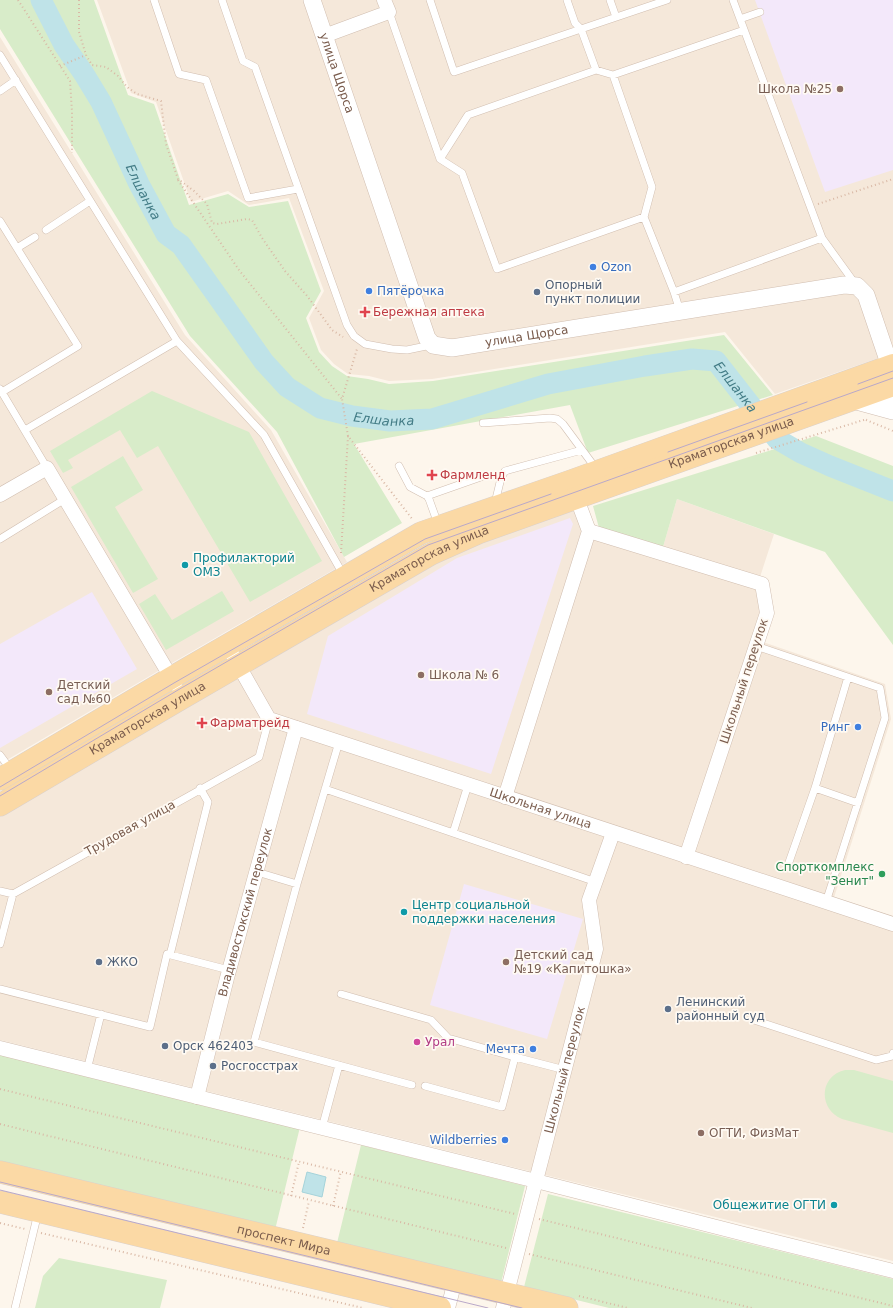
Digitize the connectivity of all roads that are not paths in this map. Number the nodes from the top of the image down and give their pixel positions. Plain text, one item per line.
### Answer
1 (154, 0) edge
2 (222, 0) edge
3 (312, 0) edge
4 (430, 0) edge
5 (567, 0) edge
6 (610, 0) edge
7 (667, 0) edge
8 (733, 0) edge
9 (658, 1) edge
10 (386, 6) edge
11 (760, 12) dead end
12 (616, 17) junction
13 (740, 19) junction
14 (581, 29) junction
15 (744, 30) junction
16 (324, 36) junction
17 (0, 55) edge
18 (596, 70) junction
19 (613, 75) junction
20 (16, 80) junction
21 (0, 91) edge
22 (440, 160) junction
23 (298, 189) junction
24 (90, 201) junction
25 (644, 217) junction
26 (0, 221) edge
27 (46, 230) dead end
28 (34, 237) dead end
29 (822, 238) junction
30 (17, 248) junction
31 (857, 286) junction
32 (674, 292) junction
33 (680, 311) junction
34 (177, 341) junction
35 (433, 345) junction
36 (892, 382) edge
37 (1, 391) edge
38 (824, 391) junction
39 (851, 399) junction
40 (893, 411) edge
41 (788, 413) junction
42 (483, 423) dead end
43 (25, 430) junction
44 (582, 450) junction
45 (399, 466) dead end
46 (47, 468) junction
47 (612, 473) junction
48 (481, 477) dead end
49 (574, 489) junction
50 (0, 494) edge
51 (427, 496) junction
52 (65, 499) junction
53 (494, 508) junction
54 (439, 527) junction
55 (589, 531) junction
56 (0, 539) edge
57 (343, 574) junction
58 (357, 596) junction
59 (227, 645) junction
60 (756, 646) junction
61 (238, 665) junction
62 (848, 677) junction
63 (171, 678) junction
64 (182, 698) junction
65 (269, 719) junction
66 (296, 728) junction
67 (339, 742) junction
68 (4, 768) edge
69 (468, 785) junction
70 (200, 788) junction
71 (815, 788) junction
72 (325, 789) junction
73 (23, 791) junction
74 (505, 797) junction
75 (858, 803) junction
76 (0, 805) edge
77 (453, 833) junction
78 (613, 833) junction
79 (686, 857) junction
80 (788, 865) dead end
81 (257, 872) junction
82 (596, 882) junction
83 (297, 884) junction
84 (0, 891) edge
85 (13, 894) junction
86 (826, 902) junction
87 (893, 924) edge
88 (0, 944) edge
89 (170, 955) junction
90 (229, 970) junction
91 (0, 989) edge
92 (341, 994) dead end
93 (101, 1014) junction
94 (754, 1020) dead end
95 (0, 1048) edge
96 (893, 1053) edge
97 (515, 1057) junction
98 (339, 1065) junction
99 (87, 1070) junction
100 (565, 1070) junction
101 (412, 1085) dead end
102 (425, 1086) dead end
103 (197, 1097) junction
104 (322, 1128) junction
105 (0, 1172) edge
106 (536, 1180) junction
107 (0, 1202) edge
108 (36, 1221) junction
109 (893, 1271) edge
110 (455, 1281) junction
111 (505, 1301) edge
112 (15, 1308) edge
113 (440, 1308) edge
114 (448, 1308) edge
115 (567, 1308) edge

1 - 23 lane
2 - 23 lane
3 - 16 street, улица Щорса
4 - 14 lane
5 - 14 lane
6 - 12 lane
7 - 9 lane
8 - 13 lane
9 - 12 lane
10 - 16 street
10 - 22 lane
11 - 13 lane
12 - 14 lane
13 - 15 lane
14 - 18 lane
15 - 19 lane
15 - 29 lane
16 - 35 street, улица Щорса
17 - 20 lane
18 - 19 lane
18 - 22 lane
19 - 25 lane
20 - 21 lane
20 - 24 lane
22 - 25 lane
23 - 35 lane
24 - 27 lane
24 - 34 lane
25 - 32 lane
26 - 30 lane
28 - 30 lane
29 - 31 lane
29 - 32 lane
30 - 37 lane
31 - 33 street, улица Щорса
31 - 36 street
32 - 33 lane
33 - 35 street, улица Щорса
34 - 43 lane
34 - 57 lane
36 - 38 main road, Краматорская улица
36 - 39 main road, Краматорская улица
37 - 43 lane
38 - 39 street
38 - 41 main road, Краматорская улица
39 - 40 street
39 - 41 main road, Краматорская улица
41 - 47 main road, Краматорская улица
42 - 44 lane
43 - 46 lane
44 - 47 lane
44 - 53 lane
45 - 51 lane
46 - 50 street
46 - 52 street
47 - 49 main road, Краматорская улица
48 - 51 lane
49 - 53 main road, Краматорская улица
49 - 55 street
49 - 58 main road, Краматорская улица
51 - 54 lane
52 - 56 lane
52 - 63 street
53 - 54 main road, Краматорская улица
54 - 57 main road, Краматорская улица
55 - 60 street, Школьный переулок
55 - 74 street
57 - 58 street
57 - 59 main road, Краматорская улица
58 - 61 main road, Краматорская улица
59 - 61 street
59 - 63 main road, Краматорская улица
60 - 62 lane
60 - 79 street, Школьный переулок
61 - 64 main road, Краматорская улица
61 - 65 street
62 - 71 lane
62 - 75 lane
63 - 64 street
63 - 68 main road, Краматорская улица
64 - 73 main road, Краматорская улица
65 - 66 street, Школьная улица
65 - 70 lane, Трудовая улица
66 - 67 street, Школьная улица
66 - 81 street, Владивостокский переулок
67 - 69 street, Школьная улица
67 - 72 lane
68 - 73 street
69 - 74 street, Школьная улица
69 - 77 lane
70 - 85 lane, Трудовая улица
70 - 89 lane
71 - 75 lane
71 - 80 lane
72 - 77 lane
72 - 83 lane
73 - 76 main road, Краматорская улица
74 - 78 street, Школьная улица
75 - 86 lane
77 - 82 lane
78 - 79 street, Школьная улица
78 - 82 street, Школьный переулок
79 - 86 street, Школьная улица
81 - 83 lane
81 - 90 street, Владивостокский переулок
82 - 100 street, Школьный переулок
83 - 98 lane
84 - 85 lane
85 - 88 lane
86 - 87 street, Школьная улица
89 - 90 lane
89 - 93 lane
90 - 103 street, Владивостокский переулок
91 - 93 lane
92 - 97 lane
93 - 99 lane
94 - 96 lane
95 - 99 street
97 - 100 lane
97 - 102 lane
98 - 101 lane
98 - 104 lane
99 - 103 street
100 - 106 street, Школьный переулок
103 - 104 street
104 - 106 street
105 - 110 main road, проспект Мира
106 - 109 street
106 - 111 street, Школьный переулок
107 - 108 main road
108 - 112 lane
108 - 113 main road
110 - 111 main road, проспект Мира
110 - 114 street
111 - 115 main road, проспект Мира

